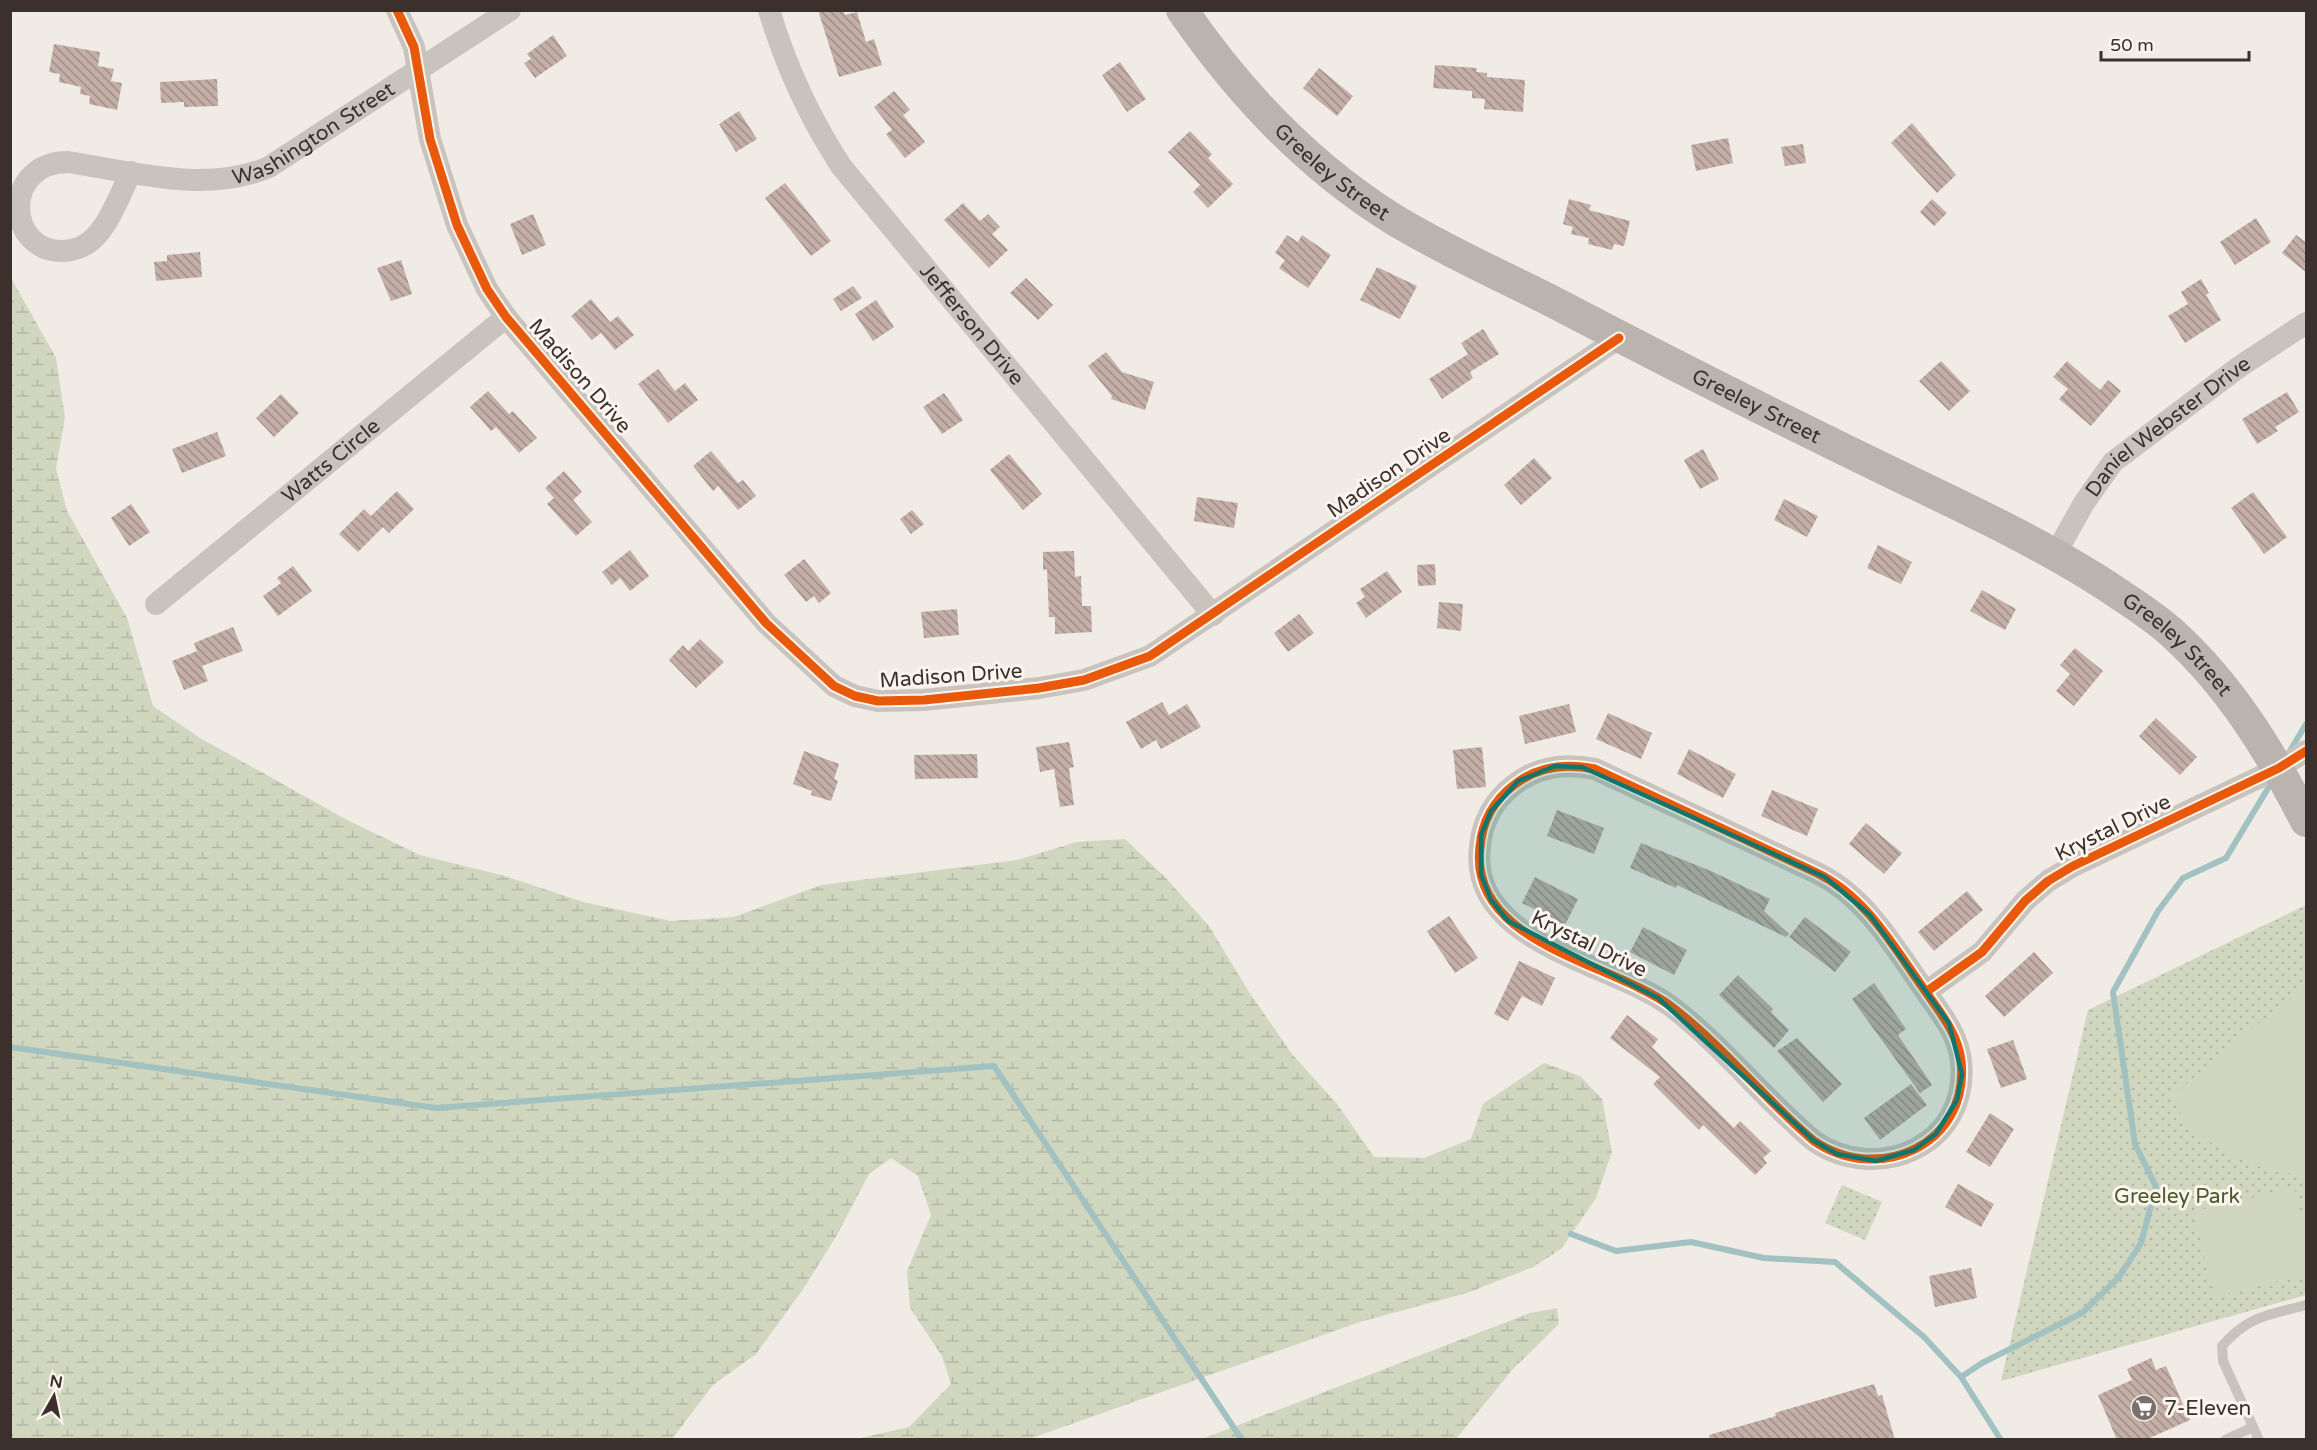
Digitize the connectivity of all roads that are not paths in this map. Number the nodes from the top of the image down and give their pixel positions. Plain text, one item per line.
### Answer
1 (397, 10) edge
2 (510, 10) edge
3 (769, 10) edge
4 (1182, 10) edge
5 (418, 71) junction
6 (131, 172) junction
7 (506, 317) junction
8 (2307, 323) edge
9 (1619, 338) junction
10 (2056, 553) junction
11 (156, 604) dead end
12 (1213, 615) junction
13 (2307, 751) edge
14 (2279, 768) junction
15 (2307, 821) edge
16 (1926, 992) junction
17 (2307, 1305) edge
18 (2253, 1427) junction
19 (2225, 1440) edge
20 (2259, 1440) edge

1 - 5 street, Madison Drive
2 - 5 street, Washington Street
3 - 12 street, Jefferson Drive
4 - 9 street, Greeley Street
5 - 6 street, Washington Street
5 - 7 street, Madison Drive
6 - 6 street, Washington Street
7 - 11 street, Watts Circle
7 - 12 street, Madison Drive
8 - 10 street, Daniel Webster Drive
9 - 10 street, Greeley Street
9 - 12 street, Madison Drive
10 - 14 street, Greeley Street
13 - 14 street, Krystal Drive
14 - 15 street, Greeley Street
14 - 16 street, Krystal Drive
16 - 16 street, Krystal Drive
17 - 18 lane
18 - 19 lane
18 - 20 lane

